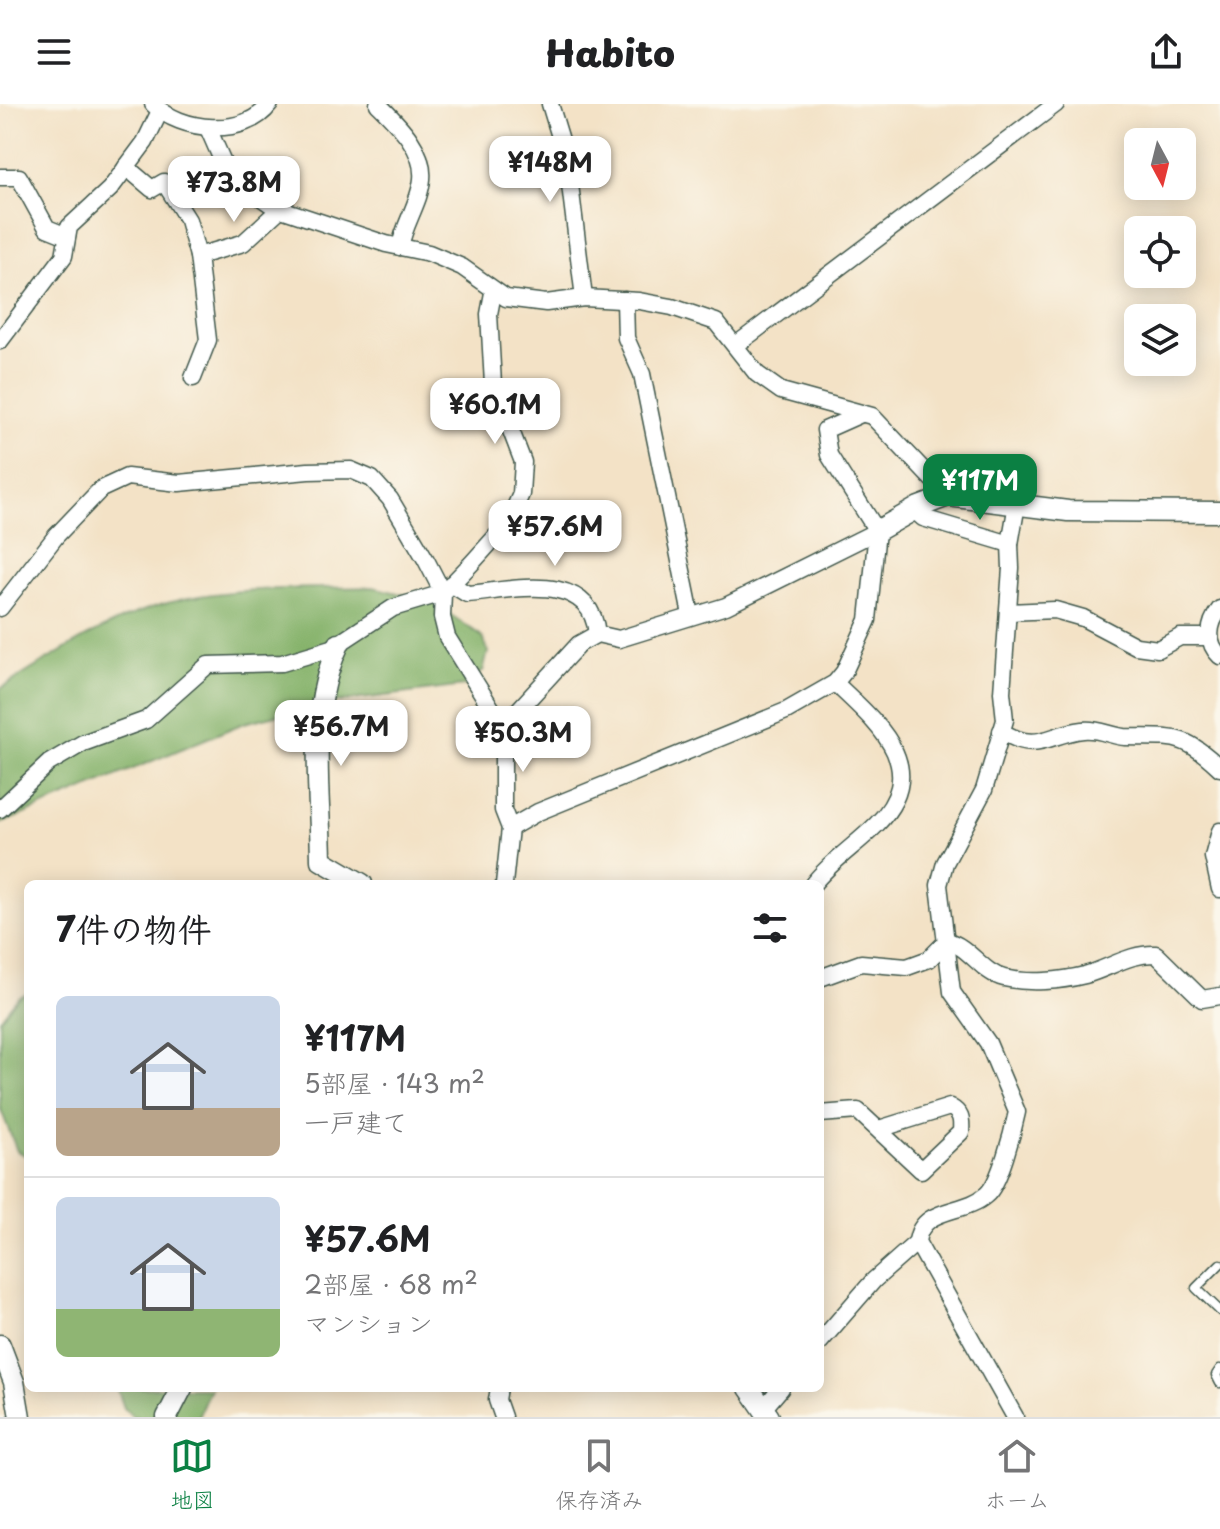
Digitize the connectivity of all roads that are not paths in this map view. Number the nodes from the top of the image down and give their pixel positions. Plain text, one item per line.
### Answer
1 (270, 104) edge
2 (378, 104) edge
3 (550, 104) edge
4 (1056, 104) edge
5 (157, 108) edge
6 (208, 128) junction
7 (126, 167) junction
8 (0, 177) edge
9 (280, 209) junction
10 (67, 236) junction
11 (400, 247) junction
12 (198, 256) junction
13 (493, 293) junction
14 (584, 298) junction
15 (625, 300) junction
16 (0, 341) edge
17 (736, 345) junction
18 (193, 378) dead end
19 (864, 413) junction
20 (948, 496) junction
21 (1017, 504) junction
22 (914, 510) junction
23 (1220, 512) edge
24 (877, 531) junction
25 (1010, 544) junction
26 (447, 588) junction
27 (0, 608) edge
28 (1220, 609) edge
29 (1008, 612) junction
30 (691, 615) junction
31 (597, 634) junction
32 (1209, 637) junction
33 (339, 644) junction
34 (1220, 656) edge
35 (835, 683) junction
36 (503, 727) junction
37 (1001, 731) junction
38 (1220, 768) edge
39 (0, 809) edge
40 (510, 828) junction
41 (1220, 831) edge
42 (355, 880) edge
43 (504, 880) edge
44 (816, 880) edge
45 (1220, 889) edge
46 (947, 941) junction
47 (824, 977) edge
48 (1220, 996) edge
49 (824, 1114) edge
50 (879, 1129) junction
51 (917, 1242) junction
52 (1220, 1264) edge
53 (1220, 1311) edge
54 (824, 1337) edge
55 (0, 1345) edge
56 (1220, 1369) edge
57 (1220, 1383) edge
58 (180, 1392) edge
59 (498, 1392) edge
60 (752, 1392) edge
61 (779, 1392) edge
62 (766, 1413) edge
63 (20, 1417) edge
64 (167, 1417) edge
65 (503, 1417) edge
66 (1015, 1417) edge

1 - 6 street
2 - 11 street
3 - 14 street
4 - 17 street
5 - 6 street
5 - 7 street
6 - 9 street
7 - 10 street
7 - 12 street
8 - 10 street
9 - 11 street
9 - 12 street
10 - 16 street
11 - 13 street
12 - 18 street
13 - 14 street
13 - 26 street
14 - 15 street
15 - 17 street
15 - 30 street
17 - 19 street
19 - 20 street
19 - 24 street
20 - 21 street
20 - 22 street
21 - 23 street
21 - 25 street
22 - 24 street
22 - 25 street
24 - 30 street
24 - 35 street
25 - 29 street
26 - 27 street
26 - 31 street
26 - 33 street
26 - 36 street
28 - 32 street
29 - 32 street
29 - 37 street
30 - 31 street
31 - 36 street
32 - 34 street
33 - 39 street
33 - 42 street
35 - 40 street
35 - 44 street
36 - 40 street
37 - 38 street
37 - 46 street
40 - 43 street
41 - 45 street
46 - 47 street
46 - 48 street
46 - 51 street
49 - 50 street
50 - 50 street
51 - 54 street
51 - 66 street
52 - 53 lane
55 - 63 street
56 - 57 lane
58 - 64 street
59 - 65 street
60 - 62 street
61 - 62 street

